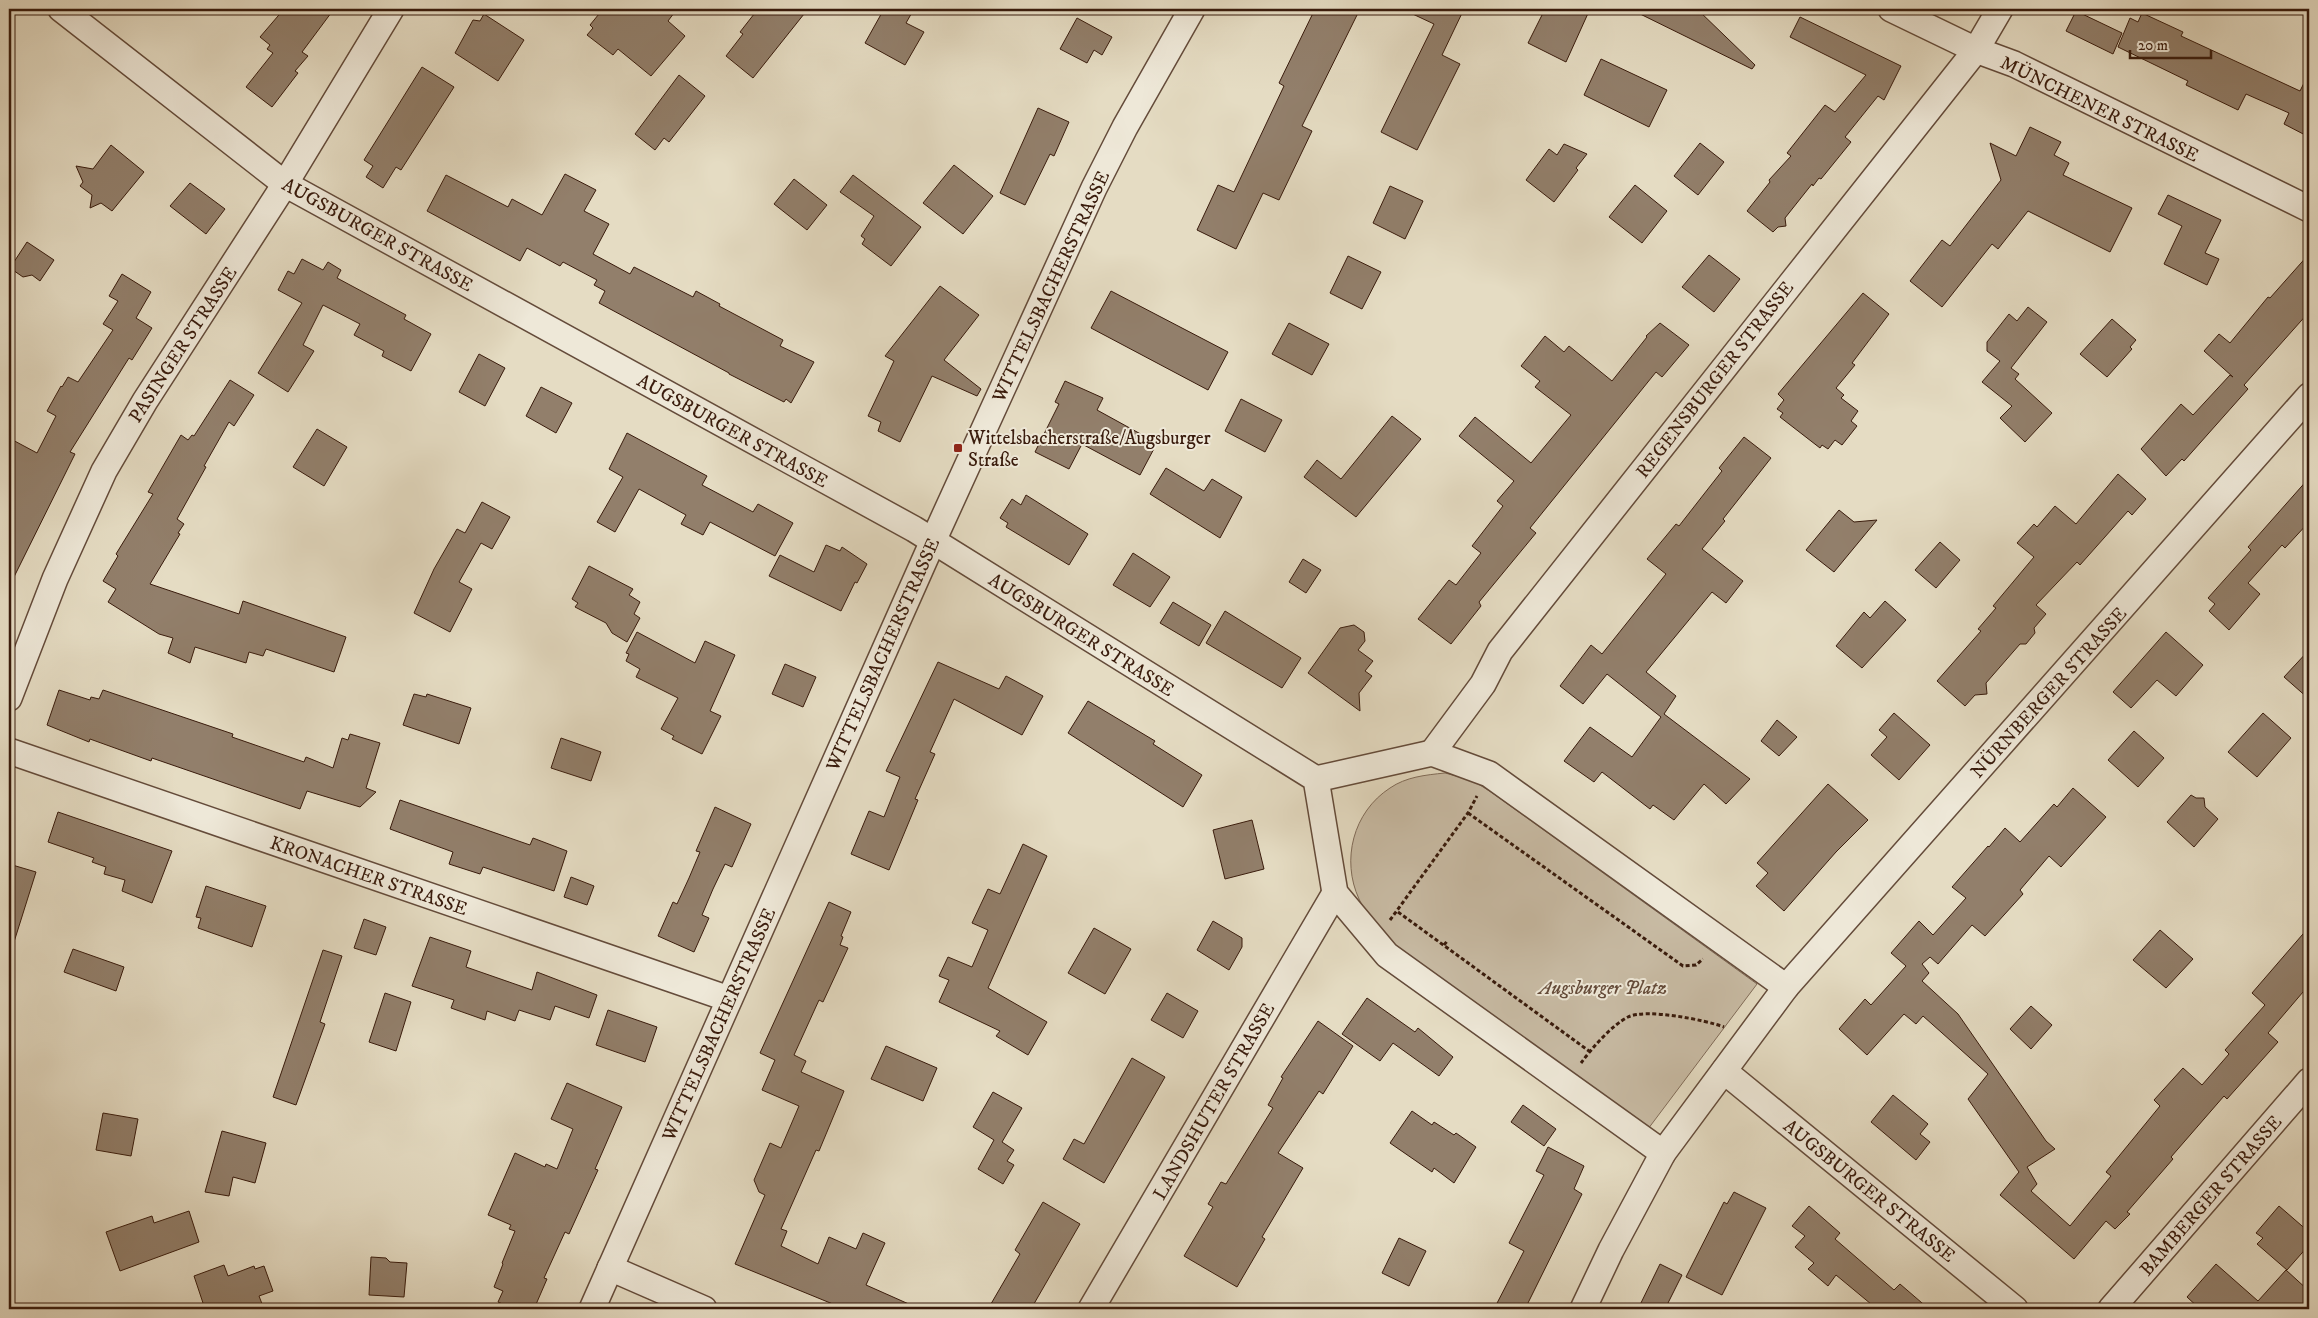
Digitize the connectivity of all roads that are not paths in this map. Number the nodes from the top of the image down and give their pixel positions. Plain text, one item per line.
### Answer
1 (61, 9) edge
2 (392, 9) edge
3 (1192, 9) edge
4 (1890, 9) edge
5 (2000, 9) edge
6 (1976, 50) junction
7 (285, 184) junction
8 (2309, 209) edge
9 (2309, 396) edge
10 (933, 541) junction
11 (9, 698) edge
12 (9, 751) edge
13 (1432, 753) junction
14 (1316, 779) junction
15 (1336, 893) junction
16 (1786, 988) junction
17 (729, 998) junction
18 (1724, 1070) junction
19 (2309, 1081) edge
20 (1663, 1153) junction
21 (610, 1268) junction
22 (592, 1309) edge
23 (704, 1309) edge
24 (1092, 1309) edge
25 (1583, 1309) edge
26 (2015, 1309) edge
27 (2111, 1309) edge

1 - 7 street, AUGSBURGER STRASSE
2 - 7 street, PASINGER STRASSE
3 - 10 street, WITTELSBACHERSTRASSE
4 - 6 street, MÜNCHENER STRASSE
5 - 6 street, REGENSBURGER STRASSE
6 - 8 street, MÜNCHENER STRASSE
6 - 13 street, REGENSBURGER STRASSE
7 - 10 street, AUGSBURGER STRASSE
7 - 11 street, PASINGER STRASSE
9 - 16 street, NÜRNBERGER STRASSE
10 - 14 street, AUGSBURGER STRASSE
10 - 17 street, WITTELSBACHERSTRASSE
12 - 17 street, KRONACHER STRASSE
13 - 14 street
13 - 16 street
14 - 15 street
15 - 20 street
15 - 24 street, LANDSHUTER STRASSE
16 - 18 street
17 - 21 street, WITTELSBACHERSTRASSE
18 - 20 street
18 - 26 street, AUGSBURGER STRASSE
19 - 27 street, BAMBERGER STRASSE
20 - 25 street
21 - 22 street, WITTELSBACHERSTRASSE
21 - 23 street

